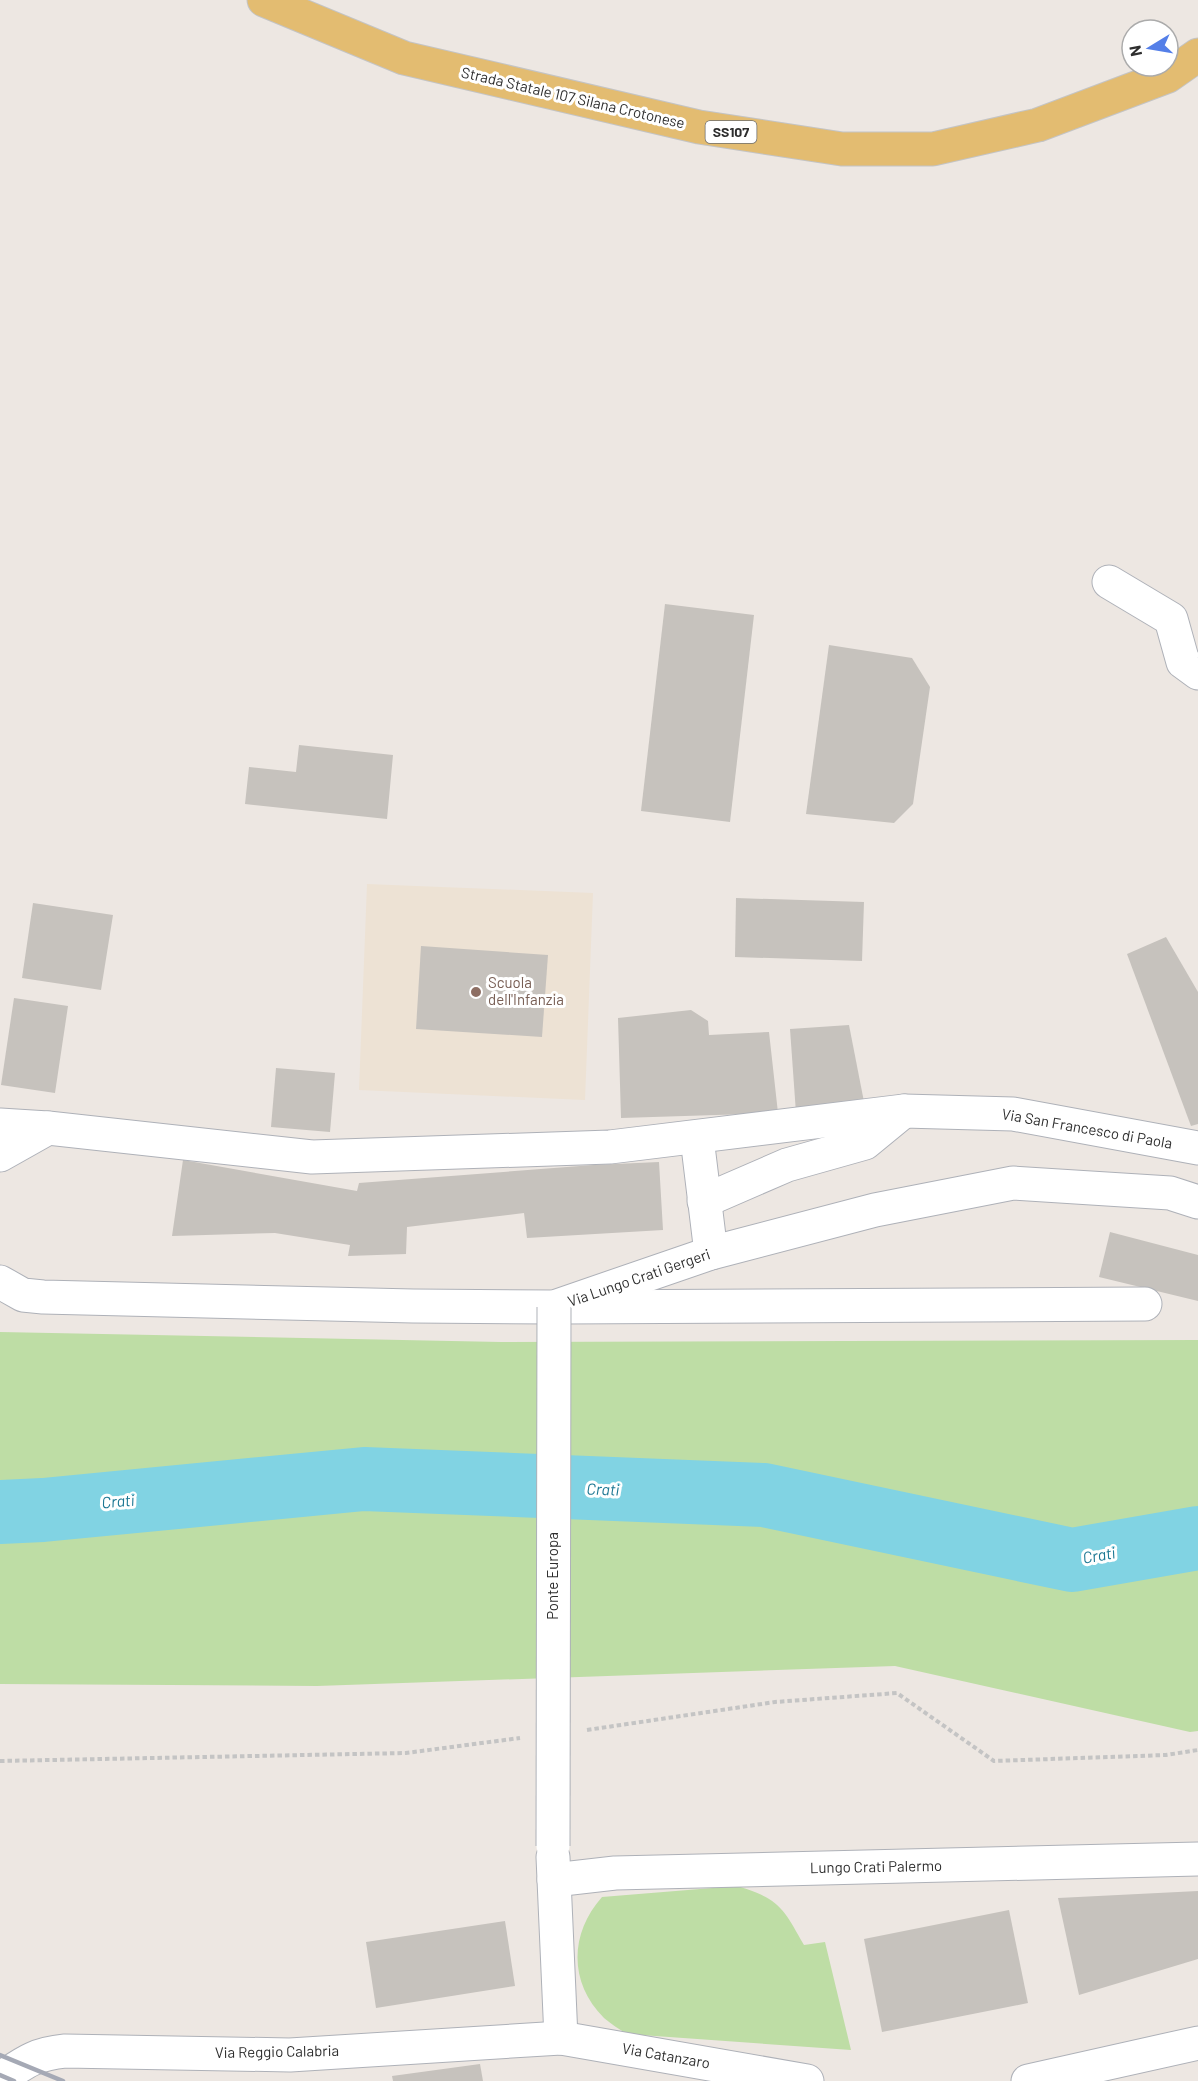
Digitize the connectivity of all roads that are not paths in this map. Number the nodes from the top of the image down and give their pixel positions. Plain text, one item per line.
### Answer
1 (264, 0) edge
2 (1198, 56) edge
3 (1109, 582) dead end
4 (1198, 673) edge
5 (904, 1111) junction
6 (0, 1125) edge
7 (48, 1128) junction
8 (697, 1138) junction
9 (1198, 1148) edge
10 (0, 1155) edge
11 (704, 1201) junction
12 (1198, 1202) edge
13 (711, 1253) junction
14 (0, 1282) edge
15 (1145, 1304) dead end
16 (554, 1307) junction
17 (1198, 1859) edge
18 (554, 1880) junction
19 (561, 2038) junction
20 (1198, 2043) edge
21 (0, 2079) edge
22 (807, 2081) edge
23 (1028, 2081) edge

1 - 2 main road, Strada Statale 107 Silana Crotonese / SS107
3 - 4 street
5 - 8 street, Via San Francesco di Paola
5 - 9 street, Via San Francesco di Paola
5 - 11 street
6 - 7 street, Via San Francesco di Paola
7 - 8 street, Via San Francesco di Paola
7 - 10 street
8 - 11 street
11 - 13 street
12 - 13 street, Via Lungo Crati Gergeri
13 - 16 street, Via Lungo Crati Gergeri
14 - 16 street
15 - 16 street, Via Lungo Crati Gergeri
16 - 18 street, Ponte Europa, bridge
17 - 18 street, Lungo Crati Palermo
18 - 19 street, Ponte Europa
19 - 21 street, Via Reggio Calabria
19 - 22 street, Via Catanzaro
20 - 23 street

